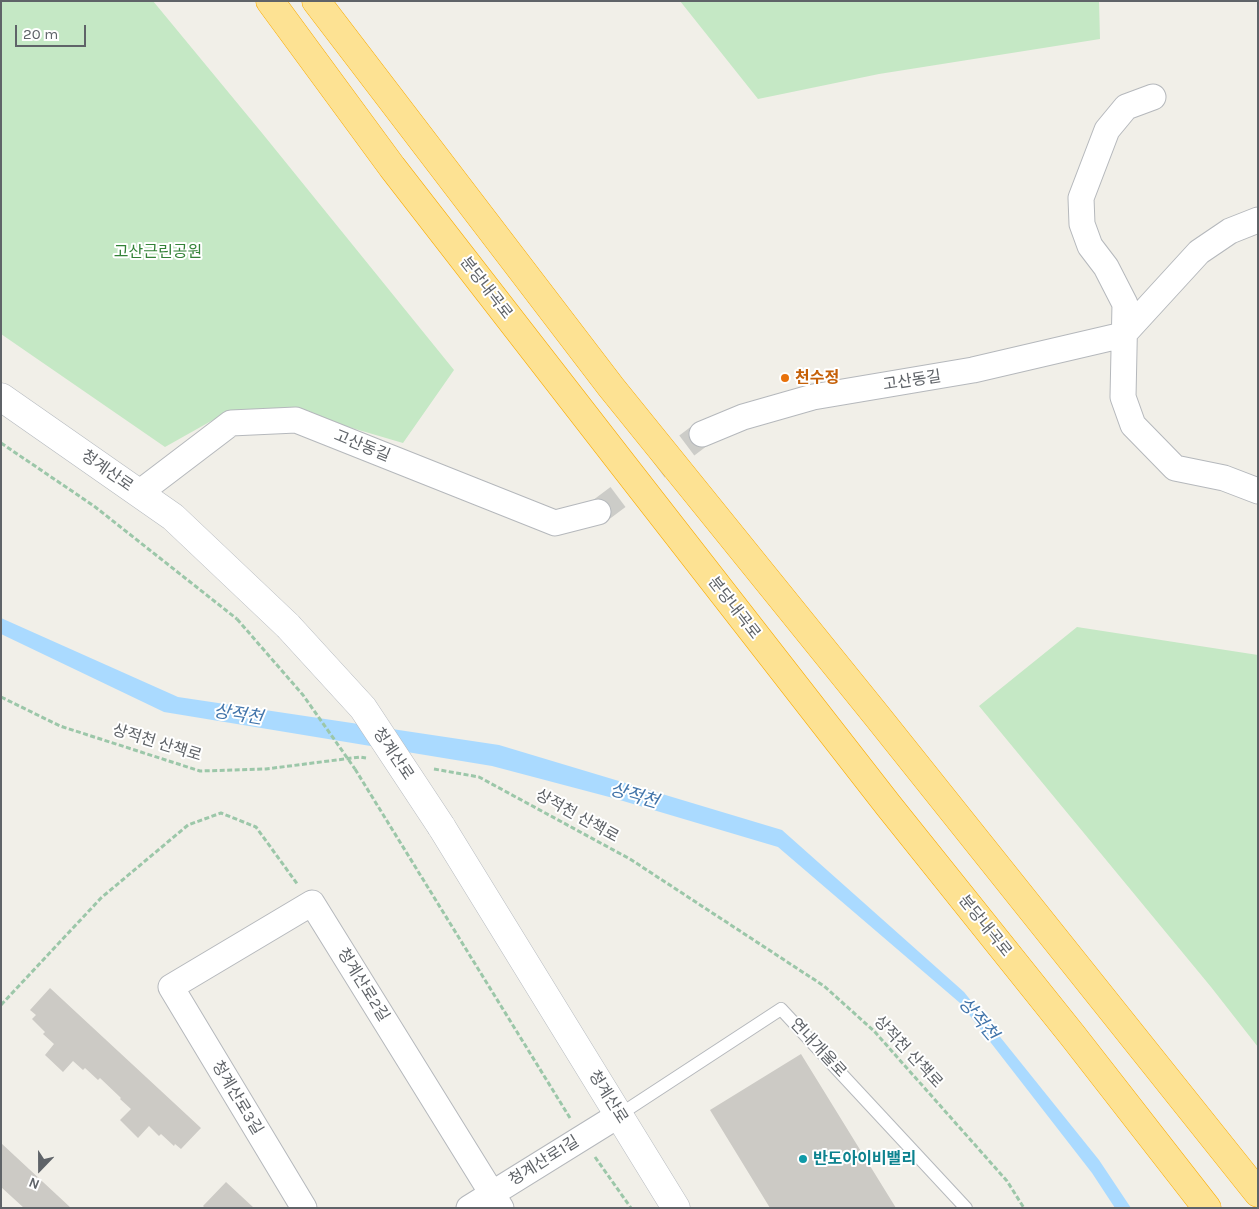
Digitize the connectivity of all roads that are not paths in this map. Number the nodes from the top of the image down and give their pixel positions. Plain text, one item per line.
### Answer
1 (252, 1) edge
2 (270, 1) edge
3 (317, 1) edge
4 (330, 82) junction
5 (1153, 97) dead end
6 (1258, 220) edge
7 (1124, 335) junction
8 (1, 397) edge
9 (702, 434) tunnel mouth
10 (1258, 491) edge
11 (139, 493) junction
12 (598, 512) tunnel mouth
13 (171, 988) joint
14 (619, 1115) junction
15 (1258, 1193) edge
16 (496, 1201) edge
17 (304, 1208) edge
18 (469, 1208) edge
19 (676, 1208) edge
20 (966, 1208) edge
21 (1207, 1208) edge

1 - 4 highway
2 - 4 highway, 분당내곡로
3 - 15 highway
4 - 21 highway, 분당내곡로
5 - 7 street
6 - 7 street
7 - 9 street, 고산동길
7 - 10 street
8 - 11 main road, 청계산로
11 - 12 street, 고산동길
11 - 14 main road, 청계산로, bridge
13 - 16 street, 청계산로2길
13 - 17 street, 청계산로3길
14 - 16 street, 청계산로1길
14 - 19 main road, 청계산로
14 - 20 lane, 연내개울로
16 - 18 street, 청계산로1길

